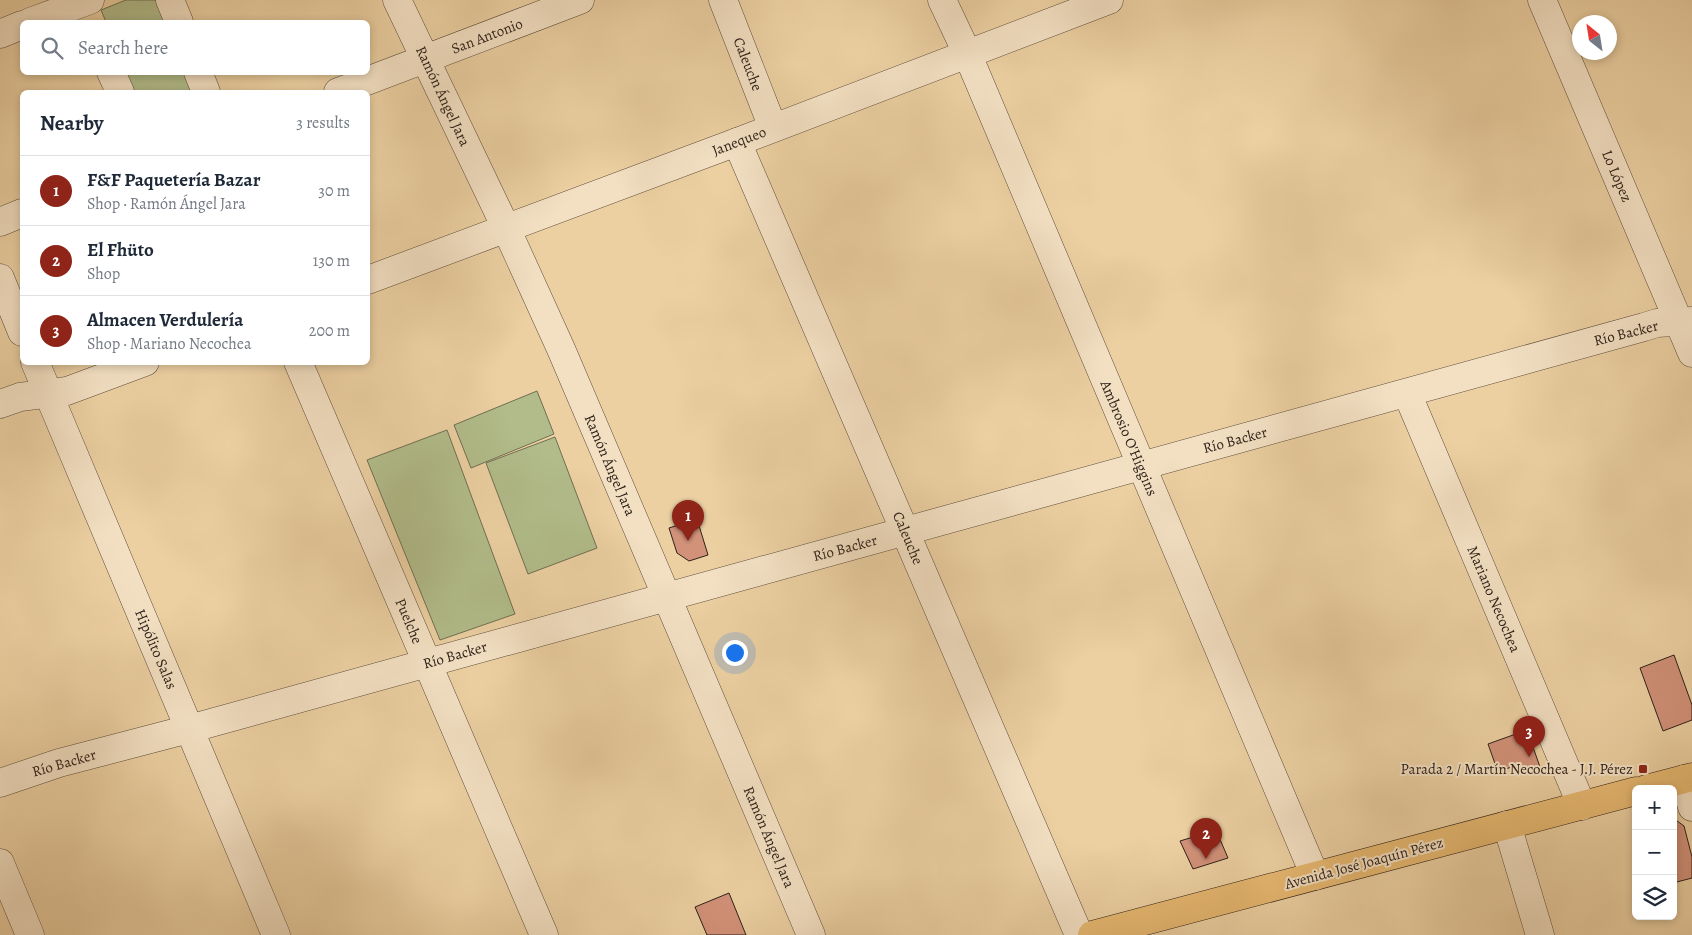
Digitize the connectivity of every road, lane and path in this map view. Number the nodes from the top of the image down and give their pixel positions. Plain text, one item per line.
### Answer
1 (170, 0) edge
2 (397, 0) edge
3 (580, 0) edge
4 (723, 0) edge
5 (942, 0) edge
6 (1109, 0) edge
7 (1542, 0) edge
8 (88, 8) edge
9 (38, 20) edge
10 (178, 20) edge
11 (20, 26) edge
12 (0, 34) edge
13 (967, 53) junction
14 (426, 59) junction
15 (112, 75) edge
16 (199, 75) edge
17 (119, 90) edge
18 (205, 90) edge
19 (343, 90) edge
20 (773, 128) junction
21 (737, 142) junction
22 (20, 214) edge
23 (0, 222) edge
24 (506, 228) junction
25 (0, 278) edge
26 (370, 279) edge
27 (1686, 321) edge
28 (20, 327) edge
29 (1692, 353) edge
30 (36, 365) edge
31 (137, 365) edge
32 (299, 365) edge
33 (48, 393) junction
34 (1407, 393) junction
35 (0, 404) edge
36 (1141, 466) junction
37 (905, 531) junction
38 (666, 596) junction
39 (427, 662) junction
40 (189, 729) junction
41 (1688, 778) edge
42 (0, 783) edge
43 (1661, 785) edge
44 (1632, 793) edge
45 (1582, 806) junction
46 (1692, 807) edge
47 (1507, 825) junction
48 (0, 862) edge
49 (1315, 876) junction
50 (30, 935) edge
51 (276, 935) edge
52 (544, 935) edge
53 (811, 935) edge
54 (1079, 935) edge
55 (1092, 935) edge
56 (1540, 935) edge

1 - 10 street
2 - 14 street, Ramón Ángel Jara
3 - 14 street, San Antonio
4 - 20 street, Caleuche
5 - 13 street, Ambrosio O'Higgins
6 - 13 street, Janequeo
7 - 27 street, Lo López
8 - 9 street
11 - 12 street
13 - 20 street, Janequeo
13 - 36 street, Ambrosio O'Higgins
14 - 19 street, San Antonio
14 - 24 street, Ramón Ángel Jara
15 - 17 street
16 - 18 street
20 - 21 street, Janequeo
21 - 24 street, Janequeo
21 - 37 street, Caleuche
22 - 23 street
24 - 26 street, Janequeo
24 - 38 street, Ramón Ángel Jara
25 - 28 street
27 - 29 street, Lo López
27 - 34 street, Río Backer
30 - 33 street, Hipólito Salas
31 - 33 street
32 - 39 street, Puelche
33 - 35 street
33 - 40 street, Hipólito Salas
34 - 36 street, Río Backer
34 - 45 street, Mariano Necochea
36 - 37 street, Río Backer
36 - 49 street, Ambrosio O'Higgins
37 - 38 street, Río Backer
37 - 54 street, Caleuche
38 - 39 street, Río Backer
38 - 53 street, Ramón Ángel Jara
39 - 40 street, Río Backer
39 - 52 street, Puelche
40 - 42 street, Río Backer
40 - 51 street, Hipólito Salas
41 - 43 main road
41 - 46 street
44 - 45 main road, Avenida José Joaquín Pérez
45 - 47 main road, Avenida José Joaquín Pérez
47 - 49 main road, Avenida José Joaquín Pérez
47 - 56 street
48 - 50 street
49 - 55 main road, Avenida José Joaquín Pérez

